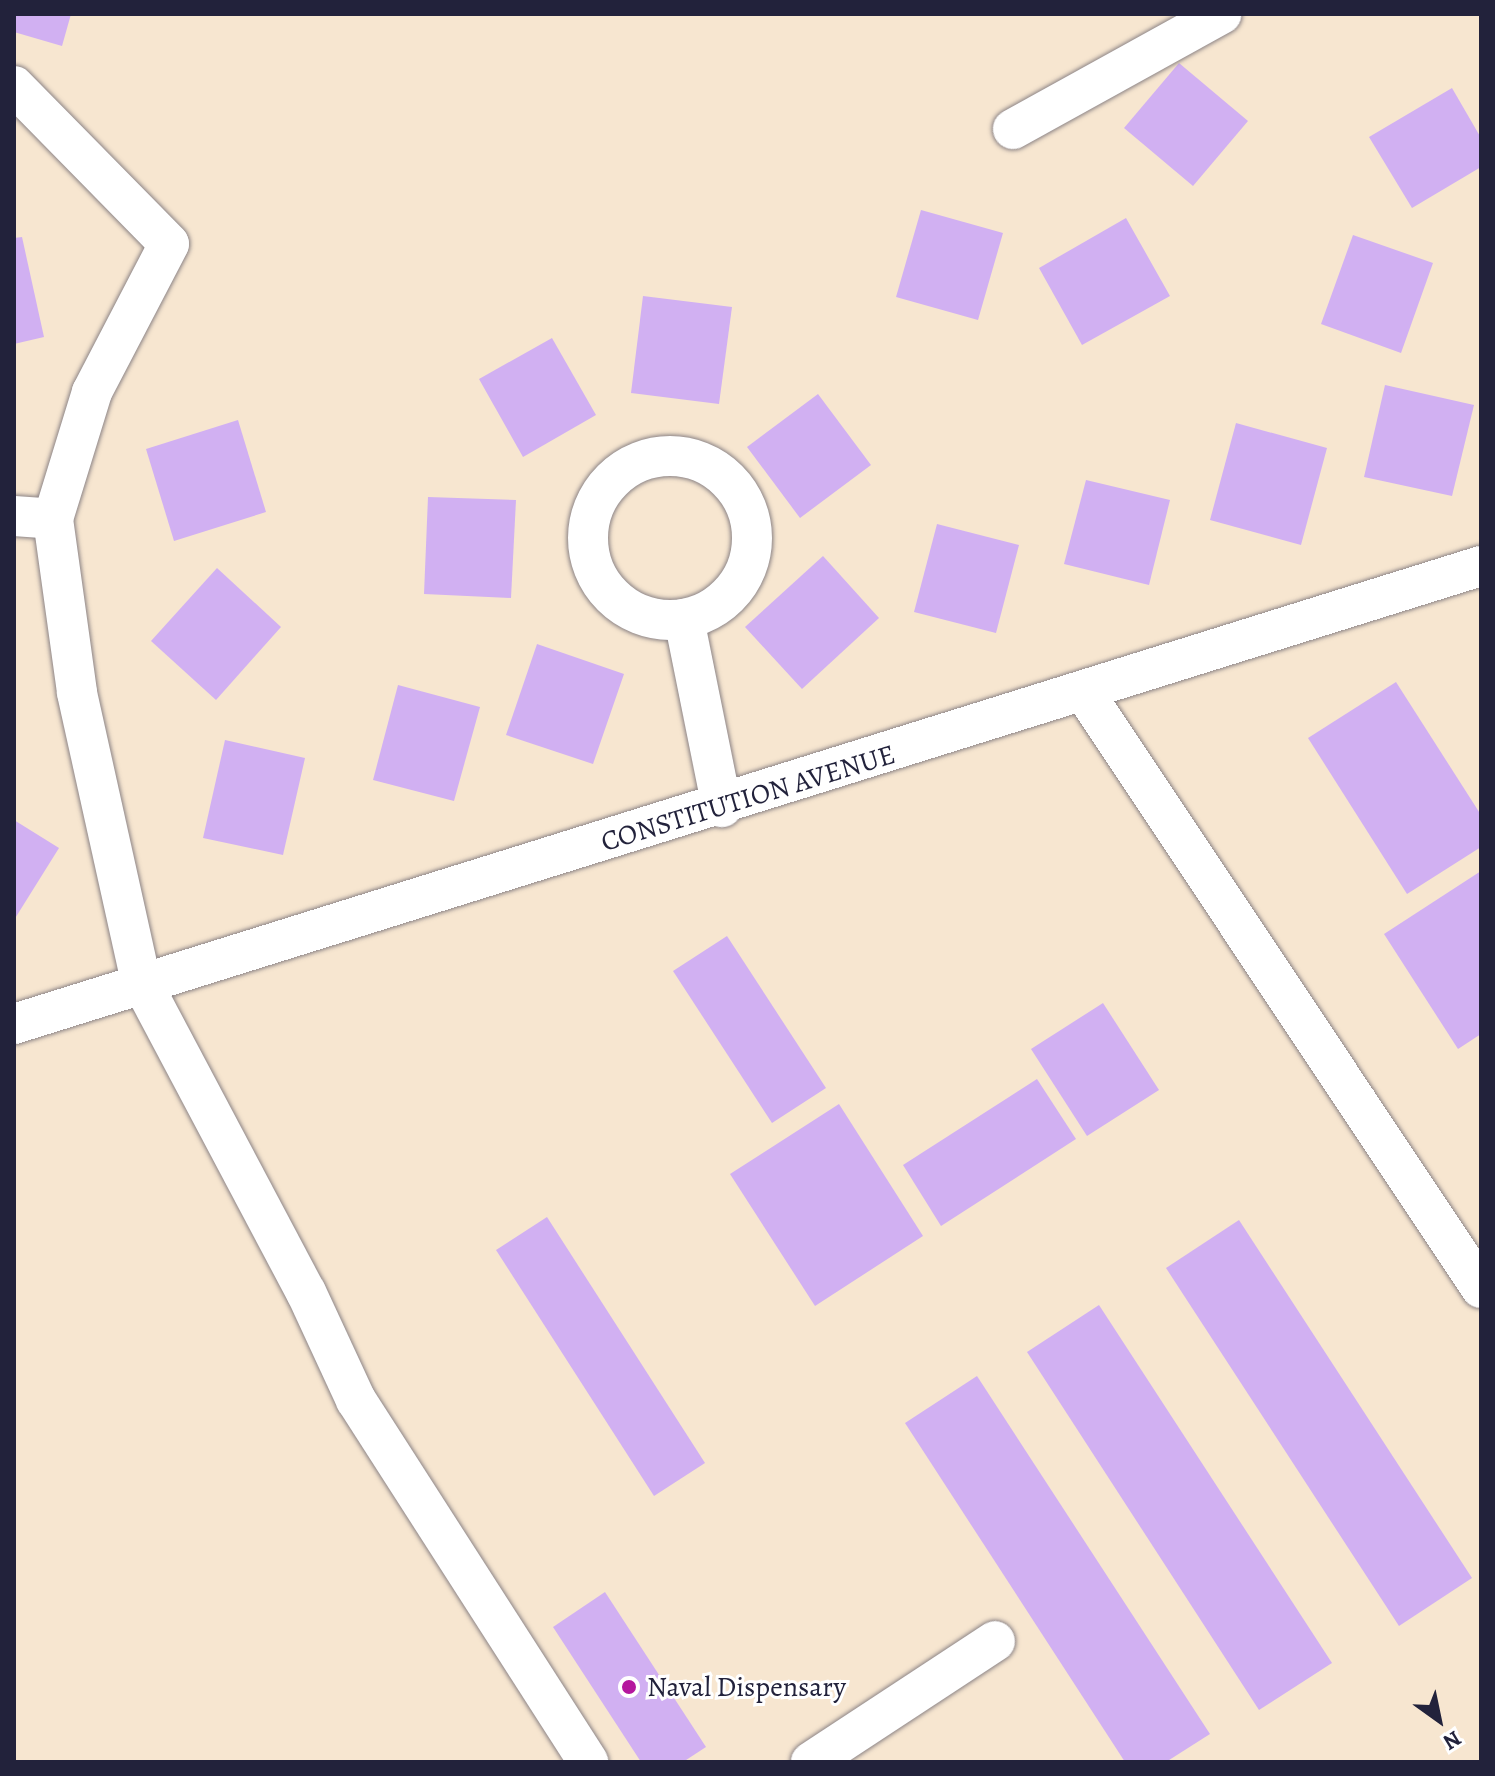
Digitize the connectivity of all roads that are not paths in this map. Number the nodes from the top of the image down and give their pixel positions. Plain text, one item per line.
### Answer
1 (1221, 14) edge
2 (14, 86) edge
3 (1013, 129) dead end
4 (14, 516) edge
5 (53, 519) junction
6 (1481, 566) edge
7 (684, 619) junction
8 (1084, 692) junction
9 (722, 807) junction
10 (141, 981) junction
11 (14, 1024) edge
12 (1481, 1288) edge
13 (995, 1641) dead end
14 (588, 1762) edge
15 (811, 1762) edge

1 - 3 street
2 - 5 street
4 - 5 street
5 - 10 street
6 - 8 street, CONSTITUTION AVENUE
7 - 7 street
7 - 9 street
8 - 9 street, CONSTITUTION AVENUE
8 - 12 street
9 - 10 street, CONSTITUTION AVENUE
10 - 11 street, CONSTITUTION AVENUE
10 - 14 street
13 - 15 street

